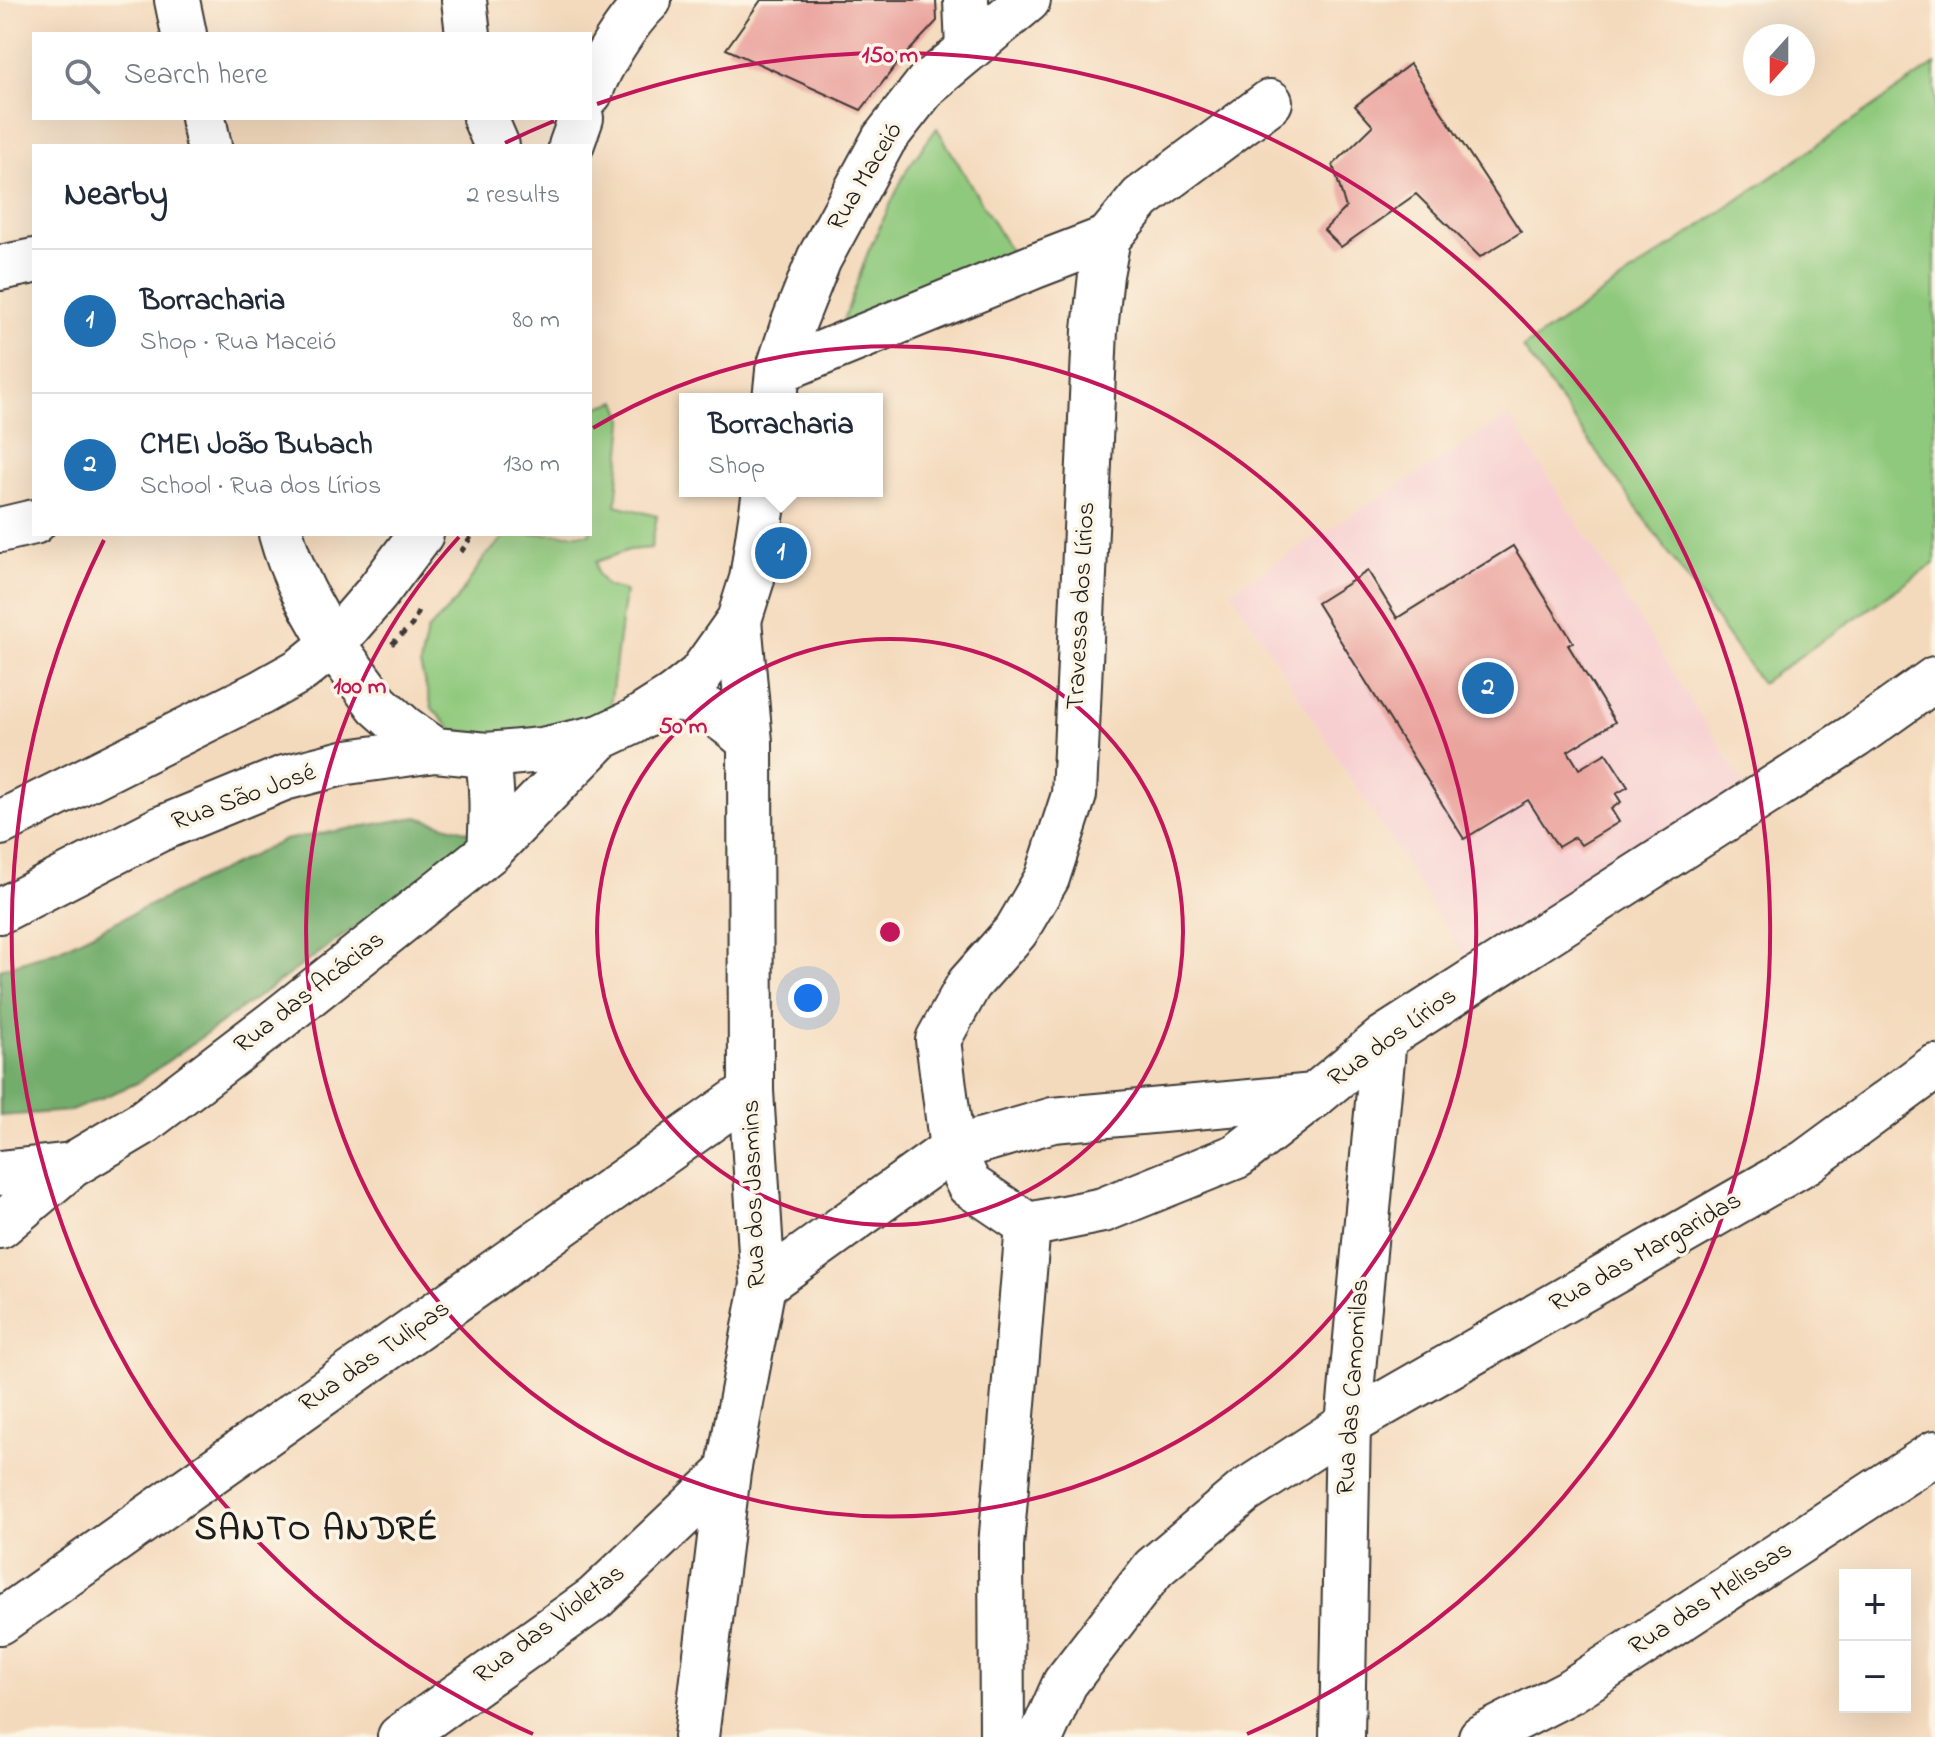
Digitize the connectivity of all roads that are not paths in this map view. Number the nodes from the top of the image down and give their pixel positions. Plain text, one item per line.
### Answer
1 (177, 0) edge
2 (464, 0) edge
3 (649, 0) edge
4 (966, 0) edge
5 (1028, 0) edge
6 (184, 32) edge
7 (468, 32) edge
8 (968, 50) junction
9 (592, 87) edge
10 (1270, 102) dead end
11 (203, 120) edge
12 (486, 120) edge
13 (580, 120) edge
14 (209, 144) edge
15 (496, 144) edge
16 (572, 144) edge
17 (1108, 238) junction
18 (32, 261) edge
19 (0, 268) edge
20 (776, 385) edge
21 (764, 497) edge
22 (32, 522) edge
23 (0, 530) edge
24 (282, 536) edge
25 (420, 536) edge
26 (376, 594) junction
27 (739, 620) junction
28 (333, 644) junction
29 (1935, 679) edge
30 (674, 696) junction
31 (378, 705) junction
32 (601, 737) junction
33 (750, 742) junction
34 (435, 750) junction
35 (487, 755) junction
36 (0, 823) edge
37 (490, 851) junction
38 (0, 911) edge
39 (1384, 1038) junction
40 (1935, 1067) edge
41 (751, 1091) junction
42 (1314, 1096) junction
43 (952, 1149) junction
44 (72, 1165) junction
45 (0, 1173) edge
46 (1028, 1225) junction
47 (0, 1226) edge
48 (763, 1285) junction
49 (1348, 1424) junction
50 (1935, 1453) edge
51 (728, 1472) junction
52 (0, 1622) edge
53 (400, 1737) edge
54 (696, 1737) edge
55 (1002, 1737) edge
56 (1041, 1737) edge
57 (1342, 1737) edge
58 (1481, 1737) edge

1 - 6 street
2 - 7 street
3 - 9 street
4 - 8 street
5 - 8 street, Rua Maceió
8 - 20 street, Rua Maceió
10 - 17 street, Travessa dos Lírios
11 - 14 street
12 - 15 street
13 - 16 street
17 - 20 street
17 - 43 street, Travessa dos Lírios
18 - 19 street
21 - 27 street
22 - 23 street
24 - 28 street
25 - 26 street
26 - 28 street
26 - 31 street
27 - 30 street
27 - 33 street, Rua dos Jasmins
28 - 31 street
28 - 36 street
29 - 39 street, Rua dos Lírios
30 - 32 street
30 - 33 street
31 - 34 street
32 - 35 street, Rua São José
32 - 37 street, Rua das Acácias
33 - 41 street, Rua dos Jasmins
34 - 35 street, Rua São José
34 - 38 street, Rua São José
35 - 37 street
37 - 44 street, Rua das Acácias
39 - 42 street, Rua dos Lírios
39 - 49 street, Rua das Camomilas
40 - 49 street, Rua das Margaridas
41 - 48 street, Rua dos Jasmins
41 - 52 street, Rua das Tulipas
42 - 43 street, Rua dos Lírios
42 - 46 street
43 - 46 street, Travessa dos Lírios
43 - 48 street, Rua dos Lírios
44 - 45 street
44 - 47 street, Rua das Acácias
46 - 55 street
48 - 51 street, Rua dos Jasmins
49 - 56 street, Rua das Margaridas
49 - 57 street, Rua das Camomilas
50 - 58 street, Rua das Melissas
51 - 53 street, Rua das Violetas
51 - 54 street, Rua dos Jasmins

